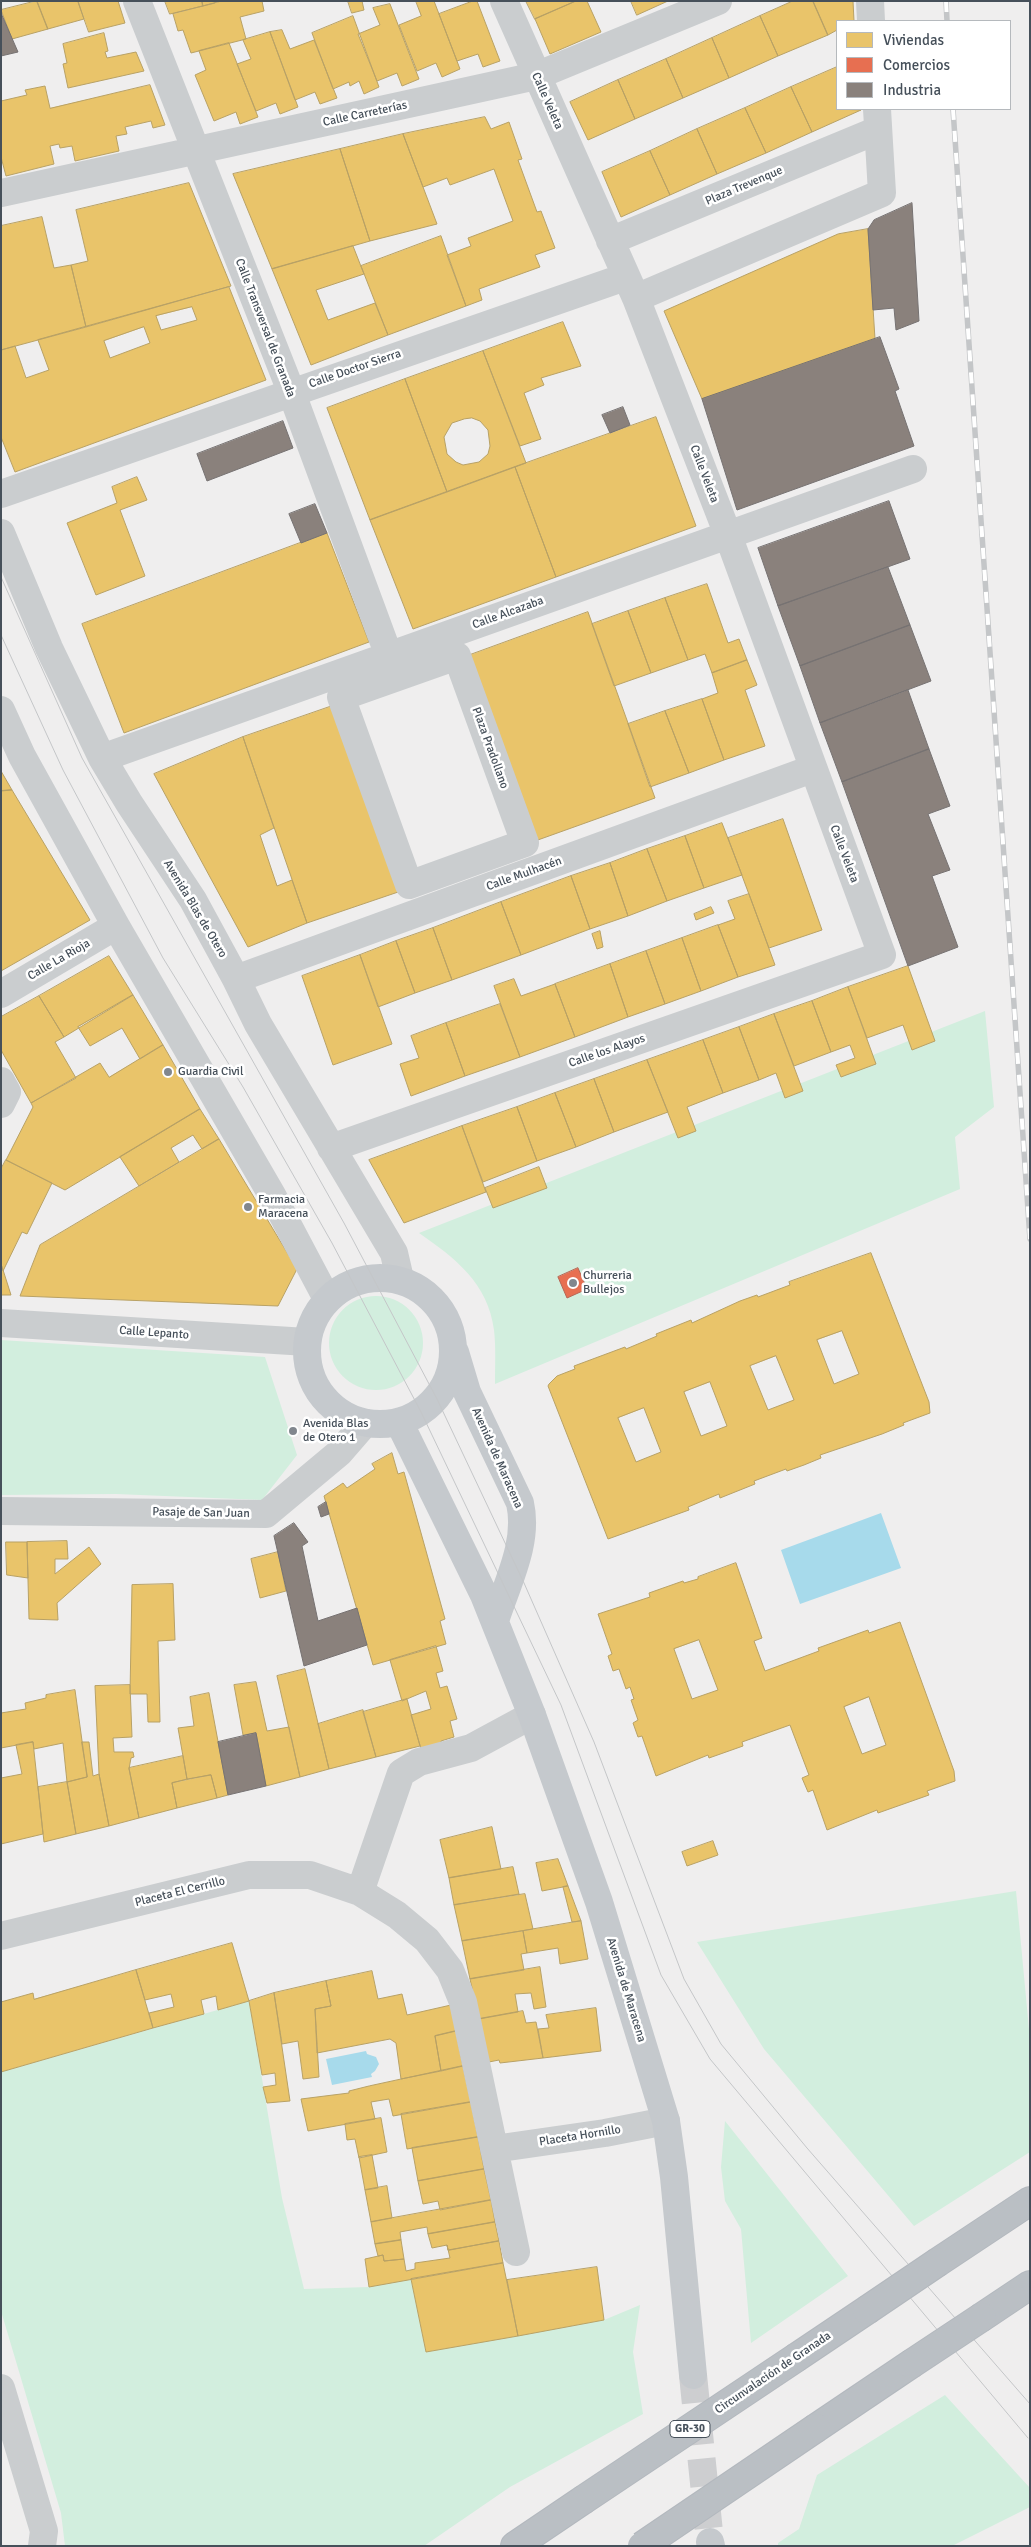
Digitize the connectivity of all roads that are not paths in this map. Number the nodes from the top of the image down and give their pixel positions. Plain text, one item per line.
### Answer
1 (137, 1) edge
2 (504, 1) edge
3 (870, 1) edge
4 (713, 2) edge
5 (871, 20) edge
6 (536, 76) junction
7 (877, 120) edge
8 (196, 151) junction
9 (1, 193) edge
10 (610, 241) junction
11 (630, 287) junction
12 (290, 391) junction
13 (913, 469) dead end
14 (1, 494) edge
15 (1, 533) edge
16 (728, 535) junction
17 (389, 656) junction
18 (1, 710) edge
19 (102, 758) junction
20 (812, 769) junction
21 (417, 884) joint
22 (116, 926) junction
23 (882, 955) joint
24 (236, 979) junction
25 (1, 994) edge
26 (1, 1081) edge
27 (1, 1104) edge
28 (331, 1148) junction
29 (400, 1280) junction
30 (326, 1297) junction
31 (1, 1323) edge
32 (307, 1342) junction
33 (455, 1352) junction
34 (398, 1422) junction
35 (365, 1423) junction
36 (1, 1511) edge
37 (495, 1621) junction
38 (532, 1714) junction
39 (360, 1892) junction
40 (1, 1936) edge
41 (666, 2121) junction
42 (494, 2149) junction
43 (1030, 2201) edge
44 (516, 2252) dead end
45 (1030, 2285) edge
46 (693, 2375) tunnel mouth
47 (1, 2388) edge
48 (42, 2546) edge
49 (515, 2546) edge
50 (642, 2546) edge

1 - 8 street, Calle Transversal de Granada
2 - 6 street, Calle Veleta
3 - 5 street
4 - 6 street, Calle Carreterías
6 - 8 street, Calle Carreterías
6 - 10 street, Calle Veleta
7 - 10 street, Plaza Trevenque
7 - 11 street
8 - 9 street, Calle Carreterías
8 - 12 street, Calle Transversal de Granada
10 - 11 street, Calle Veleta
11 - 12 street, Calle Doctor Sierra
11 - 16 street, Calle Veleta
12 - 14 street, Calle Doctor Sierra
12 - 17 street, Calle Transversal de Granada
13 - 16 street, Calle Alcazaba
15 - 19 street, Avenida Blas de Otero
16 - 17 street, Calle Alcazaba
16 - 20 street, Calle Veleta
17 - 19 street, Calle Alcazaba
18 - 22 street
19 - 24 street, Avenida Blas de Otero
20 - 23 street, Calle Veleta
20 - 24 street, Calle Mulhacén
21 - 21 street, Plaza Pradollano
22 - 25 street, Calle La Rioja
22 - 30 street
23 - 28 street, Calle los Alayos
24 - 28 street, Avenida Blas de Otero
26 - 27 street
28 - 29 street, Avenida Blas de Otero
29 - 30 main road
29 - 33 main road
30 - 32 main road
31 - 32 street, Calle Lepanto
32 - 35 main road
33 - 34 main road
33 - 37 main road, Avenida de Maracena
34 - 35 main road
34 - 37 main road, Avenida de Maracena
35 - 36 street, Pasaje de San Juan
37 - 38 main road, Avenida de Maracena
38 - 39 street
38 - 41 main road, Avenida de Maracena
39 - 40 street, Placeta El Cerrillo
39 - 42 street, Placeta El Cerrillo
41 - 42 street, Placeta Hornillo
41 - 46 main road, Avenida de Maracena
42 - 44 street
43 - 49 highway, Circunvalación de Granada / GR-30, bridge
45 - 50 highway, bridge
47 - 48 street

